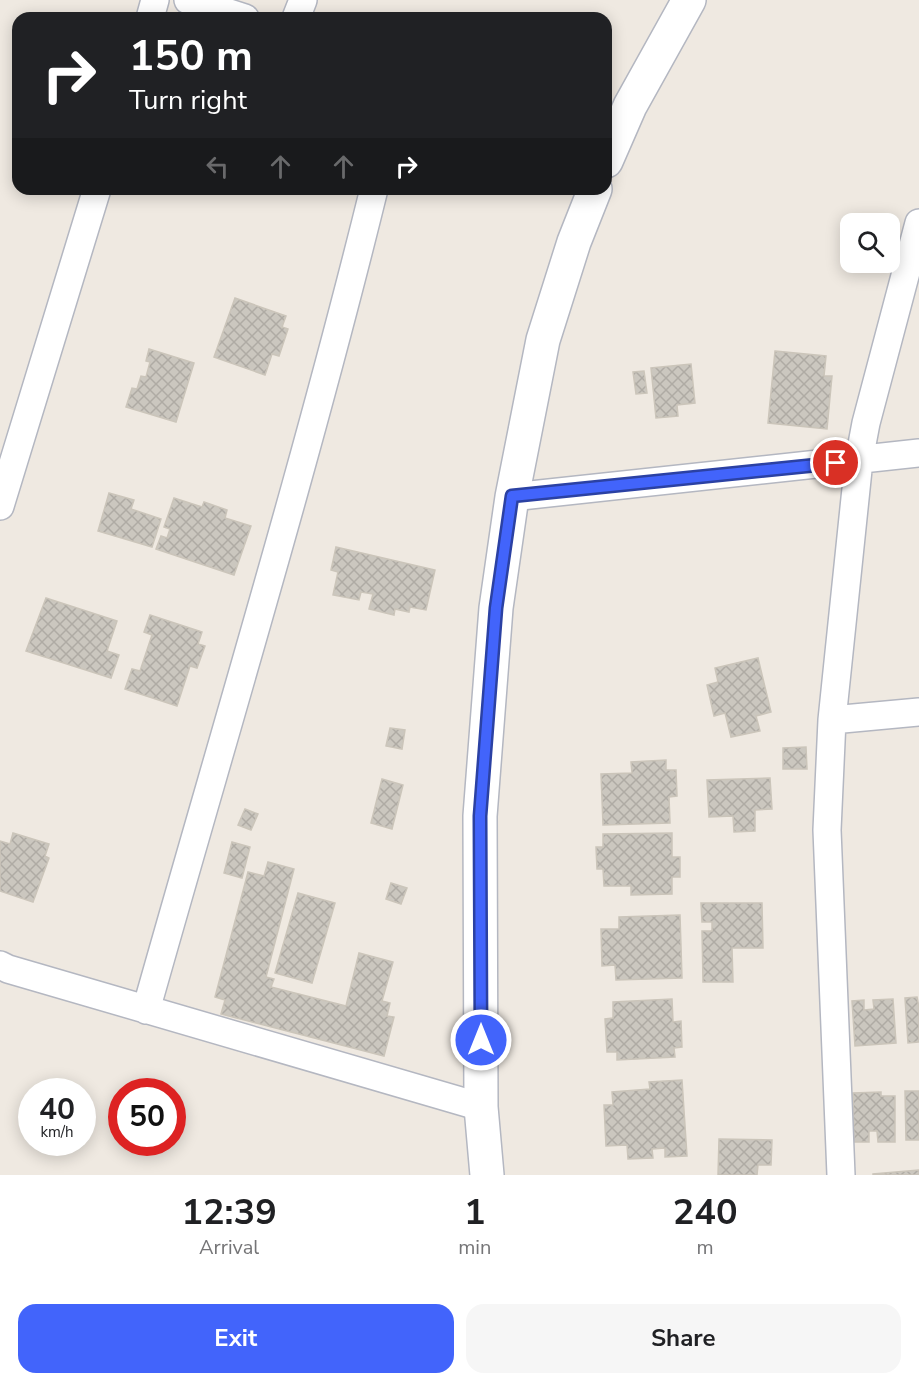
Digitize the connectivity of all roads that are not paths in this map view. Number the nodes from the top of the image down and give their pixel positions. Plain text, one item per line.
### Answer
1 (188, 0) edge
2 (689, 0) edge
3 (226, 12) edge
4 (612, 141) edge
5 (95, 195) edge
6 (373, 195) edge
7 (593, 195) edge
8 (919, 223) edge
9 (919, 453) edge
10 (859, 460) junction
11 (512, 496) junction
12 (0, 506) edge
13 (919, 712) edge
14 (832, 720) junction
15 (0, 965) edge
16 (146, 1010) junction
17 (481, 1107) junction
18 (487, 1175) edge
19 (841, 1175) edge

1 - 3 street
2 - 4 main road
5 - 12 street
6 - 16 street
7 - 11 main road
8 - 10 street
9 - 10 street
10 - 11 street
10 - 14 street
11 - 17 main road
13 - 14 street
14 - 19 street
15 - 16 street
16 - 17 street
17 - 18 main road

